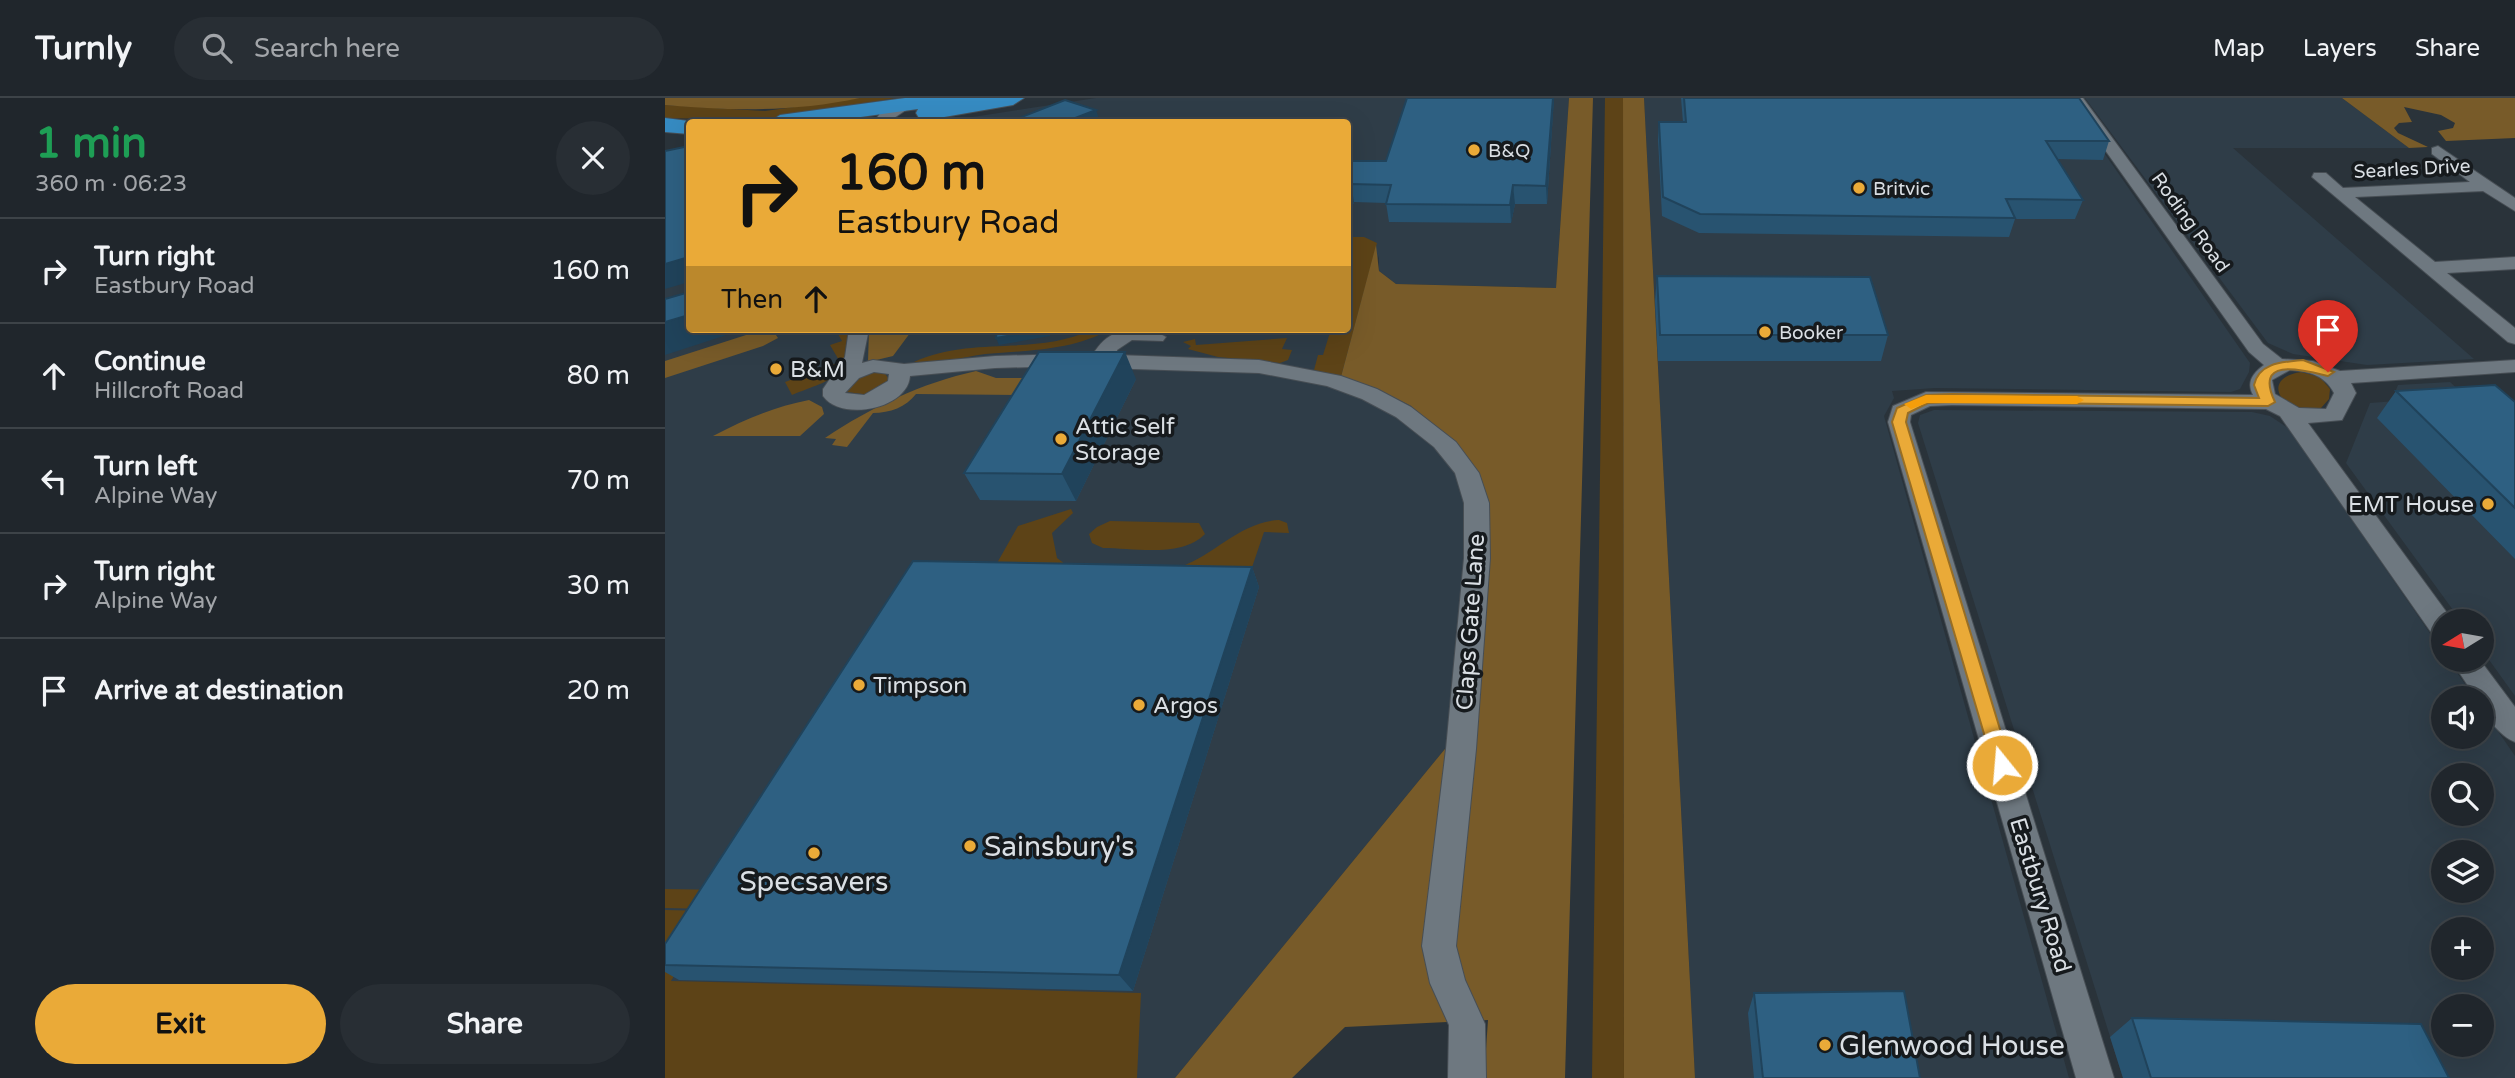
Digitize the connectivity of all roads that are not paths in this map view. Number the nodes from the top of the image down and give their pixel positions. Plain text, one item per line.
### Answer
1 (953, 98) edge
2 (1013, 98) edge
3 (2075, 98) edge
4 (980, 104) junction
5 (892, 115) edge
6 (828, 119) edge
7 (856, 119) edge
8 (935, 119) edge
9 (665, 125) edge
10 (686, 127) edge
11 (665, 135) edge
12 (686, 136) edge
13 (2438, 151) dead end
14 (2320, 177) dead end
15 (2486, 186) junction
16 (2339, 193) junction
17 (2515, 206) edge
18 (2515, 263) edge
19 (2430, 268) junction
20 (859, 335) edge
21 (2515, 338) edge
22 (1120, 343) edge
23 (1165, 343) edge
24 (1048, 359) joint
25 (1141, 361) junction
26 (961, 366) junction
27 (2277, 366) junction
28 (2515, 366) edge
29 (892, 369) junction
30 (2451, 370) junction
31 (843, 378) junction
32 (2336, 378) junction
33 (2469, 386) edge
34 (888, 393) junction
35 (2268, 402) junction
36 (2290, 415) junction
37 (2334, 415) junction
38 (2327, 465) junction
39 (2431, 611) edge
40 (2474, 672) edge
41 (2515, 730) edge
42 (1468, 1078) edge
43 (2095, 1078) edge

1 - 5 highway
2 - 4 highway
3 - 27 street, Roding Road
4 - 5 highway
4 - 8 highway
5 - 6 highway
5 - 7 highway
9 - 10 highway
11 - 12 highway
13 - 15 street
14 - 16 street
15 - 16 street, Searles Drive
15 - 17 street
16 - 19 street
18 - 19 street
19 - 21 street
20 - 29 street
20 - 31 street
22 - 23 street, Claps Gate Lane
22 - 24 street
22 - 25 street, Claps Gate Lane
23 - 25 street, Claps Gate Lane
23 - 25 street
23 - 42 street, Claps Gate Lane
24 - 26 street
26 - 29 street
26 - 34 street
27 - 32 street
27 - 35 street
28 - 30 street
29 - 31 street
29 - 34 street
30 - 32 street
30 - 33 street
31 - 34 street
32 - 37 street
35 - 36 street
35 - 43 street, Eastbury Road
36 - 37 street
36 - 38 street
37 - 38 street
38 - 39 street
40 - 41 street

